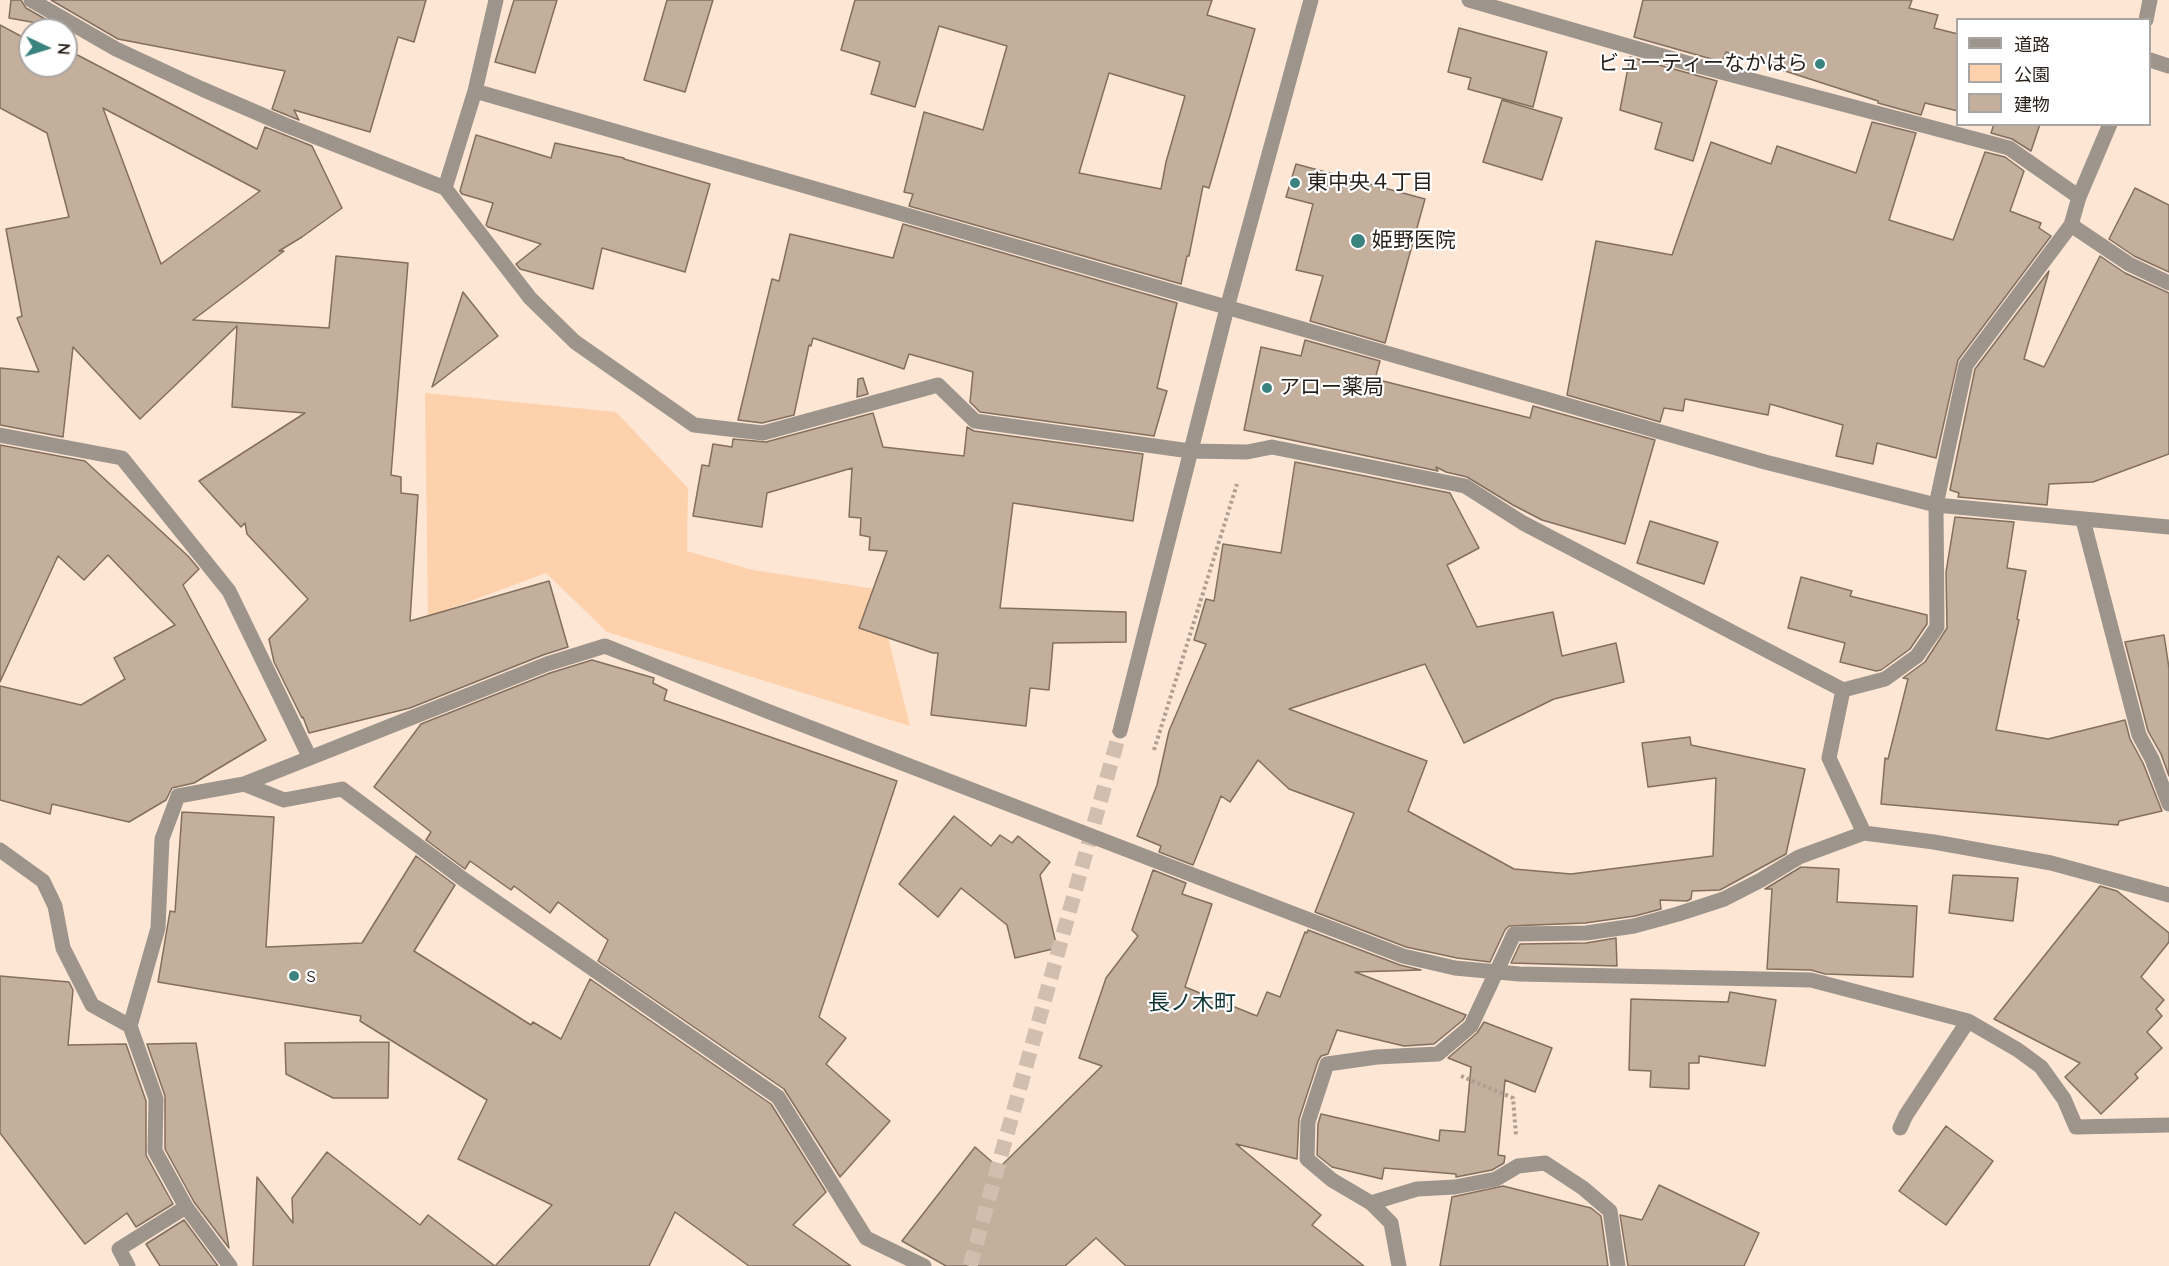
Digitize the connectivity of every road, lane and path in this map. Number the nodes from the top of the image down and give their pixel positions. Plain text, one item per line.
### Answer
1 (31, 0) edge
2 (496, 0) edge
3 (1311, 0) edge
4 (1469, 0) edge
5 (2150, 0) edge
6 (2146, 18) edge
7 (2151, 60) edge
8 (2169, 66) edge
9 (475, 91) junction
10 (2109, 126) edge
11 (445, 188) junction
12 (2079, 197) junction
13 (2071, 225) junction
14 (2169, 283) edge
15 (1227, 308) junction
16 (0, 435) edge
17 (1190, 451) junction
18 (1247, 452) junction
19 (1936, 505) junction
20 (2083, 520) junction
21 (2169, 527) edge
22 (1843, 690) junction
23 (1120, 731) tunnel mouth
24 (1154, 750) dead end
25 (309, 756) junction
26 (244, 784) junction
27 (2169, 804) edge
28 (1864, 833) junction
29 (0, 850) edge
30 (2169, 895) edge
31 (1495, 972) junction
32 (1968, 1021) junction
33 (130, 1026) junction
34 (1438, 1054) junction
35 (2169, 1125) edge
36 (1900, 1128) dead end
37 (1518, 1166) junction
38 (1371, 1203) junction
39 (186, 1207) junction
40 (128, 1266) edge
41 (230, 1266) edge
42 (924, 1266) edge
43 (1399, 1266) edge
44 (1618, 1266) edge

1 - 11 street
2 - 9 street
3 - 15 street
4 - 12 street
5 - 6 street
7 - 8 street
9 - 11 street
9 - 15 street
10 - 12 street
11 - 17 street
12 - 13 street
13 - 14 street
13 - 19 street
15 - 17 street
15 - 19 street
16 - 25 street
17 - 18 street
17 - 23 street
18 - 22 street
18 - 24 path
19 - 20 street
19 - 22 street
20 - 21 street
20 - 27 street
22 - 28 street
25 - 26 street
25 - 31 street
26 - 33 street
26 - 42 street
28 - 30 street
28 - 31 street
29 - 33 street
31 - 32 street
31 - 34 street
32 - 35 street
32 - 36 street
33 - 39 street
34 - 37 path
34 - 38 street
37 - 38 street
37 - 44 street
38 - 43 street
39 - 40 street
39 - 41 street

